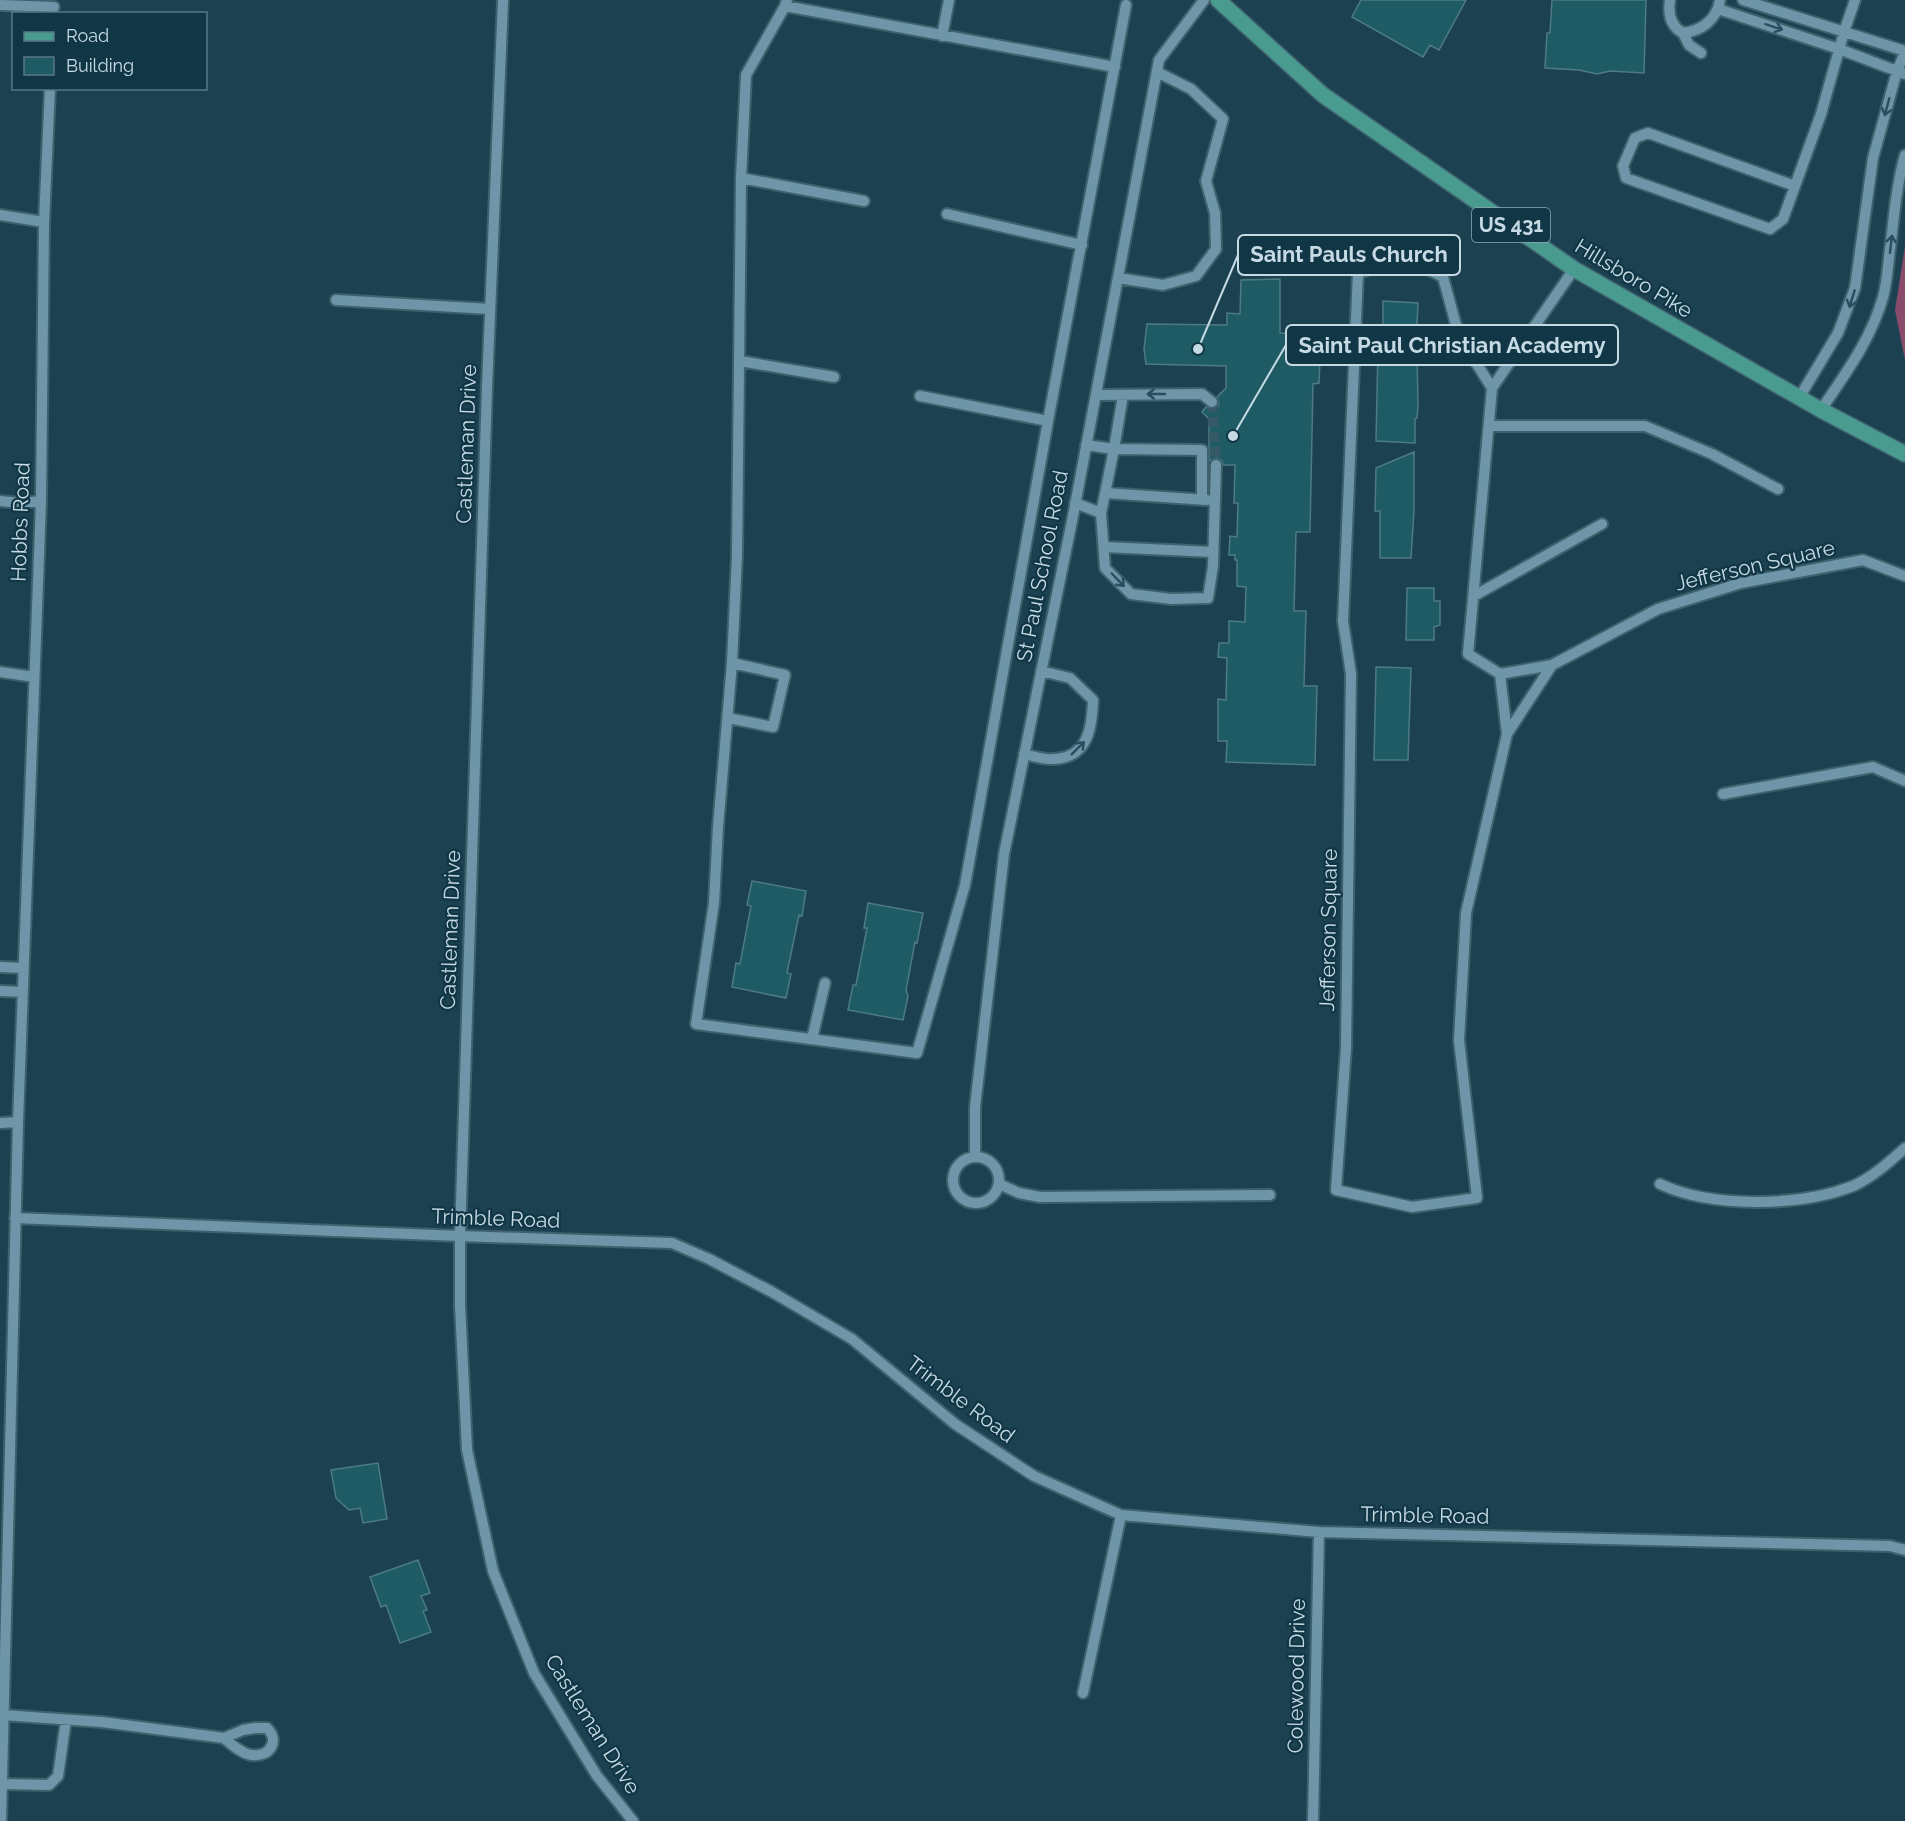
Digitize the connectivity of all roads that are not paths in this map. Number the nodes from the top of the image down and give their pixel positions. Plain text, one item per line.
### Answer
1 (503, 0) edge
2 (949, 0) edge
3 (1204, 0) edge
4 (1218, 0) edge
5 (1670, 0) edge
6 (1743, 0) edge
7 (1855, 0) edge
8 (786, 3) edge
9 (0, 5) edge
10 (1126, 5) dead end
11 (1719, 5) edge
12 (54, 7) edge
13 (1844, 32) junction
14 (1683, 33) junction
15 (942, 36) junction
16 (1839, 49) junction
17 (1905, 51) edge
18 (1701, 53) dead end
19 (1115, 67) junction
20 (1157, 72) junction
21 (1901, 72) edge
22 (50, 90) edge
23 (1905, 155) edge
24 (741, 178) junction
25 (1795, 186) junction
26 (864, 201) dead end
27 (947, 214) dead end
28 (0, 215) edge
29 (44, 222) junction
30 (1082, 245) junction
31 (1574, 269) junction
32 (1118, 278) junction
33 (336, 300) dead end
34 (490, 309) junction
35 (740, 361) junction
36 (834, 377) dead end
37 (1492, 388) junction
38 (1096, 395) junction
39 (1123, 395) junction
40 (920, 396) dead end
41 (1799, 398) junction
42 (1212, 402) dead end
43 (1821, 410) junction
44 (1048, 421) junction
45 (1489, 426) junction
46 (1086, 445) junction
47 (1114, 449) junction
48 (1905, 454) edge
49 (1216, 465) tunnel mouth
50 (1778, 489) dead end
51 (1105, 493) junction
52 (1202, 500) junction
53 (1215, 500) junction
54 (0, 501) edge
55 (41, 501) junction
56 (1075, 503) junction
57 (1101, 513) junction
58 (1602, 524) dead end
59 (1104, 547) junction
60 (1213, 552) junction
61 (1905, 576) edge
62 (1474, 596) junction
63 (732, 663) junction
64 (1552, 665) junction
65 (1041, 671) junction
66 (0, 672) edge
67 (1500, 674) junction
68 (34, 677) junction
69 (728, 718) junction
70 (1507, 734) junction
71 (1024, 754) junction
72 (1905, 781) edge
73 (1723, 794) dead end
74 (0, 967) edge
75 (23, 968) junction
76 (825, 983) dead end
77 (0, 991) edge
78 (22, 992) junction
79 (812, 1040) junction
80 (18, 1122) junction
81 (0, 1123) edge
82 (1905, 1148) edge
83 (975, 1156) junction
84 (999, 1184) junction
85 (1660, 1184) dead end
86 (1270, 1195) dead end
87 (15, 1218) junction
88 (460, 1236) junction
89 (0, 1325) edge
90 (12, 1326) junction
91 (1121, 1515) junction
92 (1318, 1532) junction
93 (1905, 1550) edge
94 (3, 1576) edge
95 (2, 1665) edge
96 (1083, 1693) dead end
97 (3, 1715) junction
98 (66, 1720) junction
99 (224, 1738) dead end
100 (1, 1784) edge
101 (1, 1821) edge
102 (633, 1821) edge
103 (1313, 1821) edge

1 - 34 street, Castleman Drive
2 - 15 street
3 - 20 street, St Paul School Road
4 - 31 main road, Hillsboro Pike / US 431
5 - 14 street
6 - 13 street
7 - 13 street
8 - 15 street
8 - 24 street
9 - 12 street
10 - 19 street
11 - 14 street
11 -> 16 street
13 - 16 street
13 - 17 street
14 - 18 street
15 - 19 street
16 - 21 street
16 - 25 street
17 - 21 street
19 - 30 street
20 - 32 street, St Paul School Road
20 - 32 street
21 -> 41 street
22 - 29 street, Hobbs Road
43 -> 23 street
24 - 26 street
24 - 35 street
25 - 25 street
27 - 30 street
28 - 29 street
29 - 55 street, Hobbs Road
30 - 44 street
31 - 37 street
31 - 41 main road, Hillsboro Pike / US 431
32 - 38 street, St Paul School Road
33 - 34 street
34 - 88 street, Castleman Drive
35 - 36 street
35 - 63 street
37 - 45 street
37 - 70 street, Jefferson Square
38 - 39 street
38 - 46 street, St Paul School Road
42 -> 39 street
39 - 47 street
40 - 44 street
41 - 43 main road, Hillsboro Pike / US 431
43 - 48 main road, Hillsboro Pike / US 431
44 - 79 street
45 - 50 street
45 - 62 street
46 - 47 street
46 - 56 street, St Paul School Road
47 - 51 street
47 - 52 street
49 - 53 street
51 - 52 street
51 - 57 street
52 - 53 street
53 - 60 street
54 - 55 street
55 - 68 street, Hobbs Road
56 - 57 street
56 - 65 street, St Paul School Road
57 - 59 street
58 - 62 street
59 - 60 street
59 -> 60 street
61 - 64 street, Jefferson Square
62 - 67 street
63 - 69 street
63 - 69 street
64 - 67 street, Jefferson Square
64 - 70 street, Jefferson Square
65 - 71 street, St Paul School Road
71 -> 65 street
66 - 68 street
67 - 70 street, Jefferson Square
68 - 75 street, Hobbs Road
69 - 79 street
71 - 83 street, St Paul School Road
72 - 73 street
74 - 75 street
75 - 78 street, Hobbs Road
76 - 79 street
77 - 78 street
78 - 80 street, Hobbs Road
80 - 81 street
80 - 87 street, Hobbs Road
82 - 85 street
83 - 84 street
83 - 84 street
84 - 86 street
87 - 88 street, Trimble Road
87 - 90 street, Hobbs Road
88 - 91 street, Trimble Road
88 - 102 street, Castleman Drive
89 - 90 street
90 - 94 street, Hobbs Road
91 - 92 street, Trimble Road
91 - 96 street
92 - 93 street, Trimble Road
92 - 103 street, Colewood Drive
94 - 95 street, Hobbs Road
95 - 97 street, Hobbs Road
97 - 98 street
97 - 100 street, Hobbs Road
98 - 99 street
98 - 100 street
100 - 101 street, Hobbs Road

